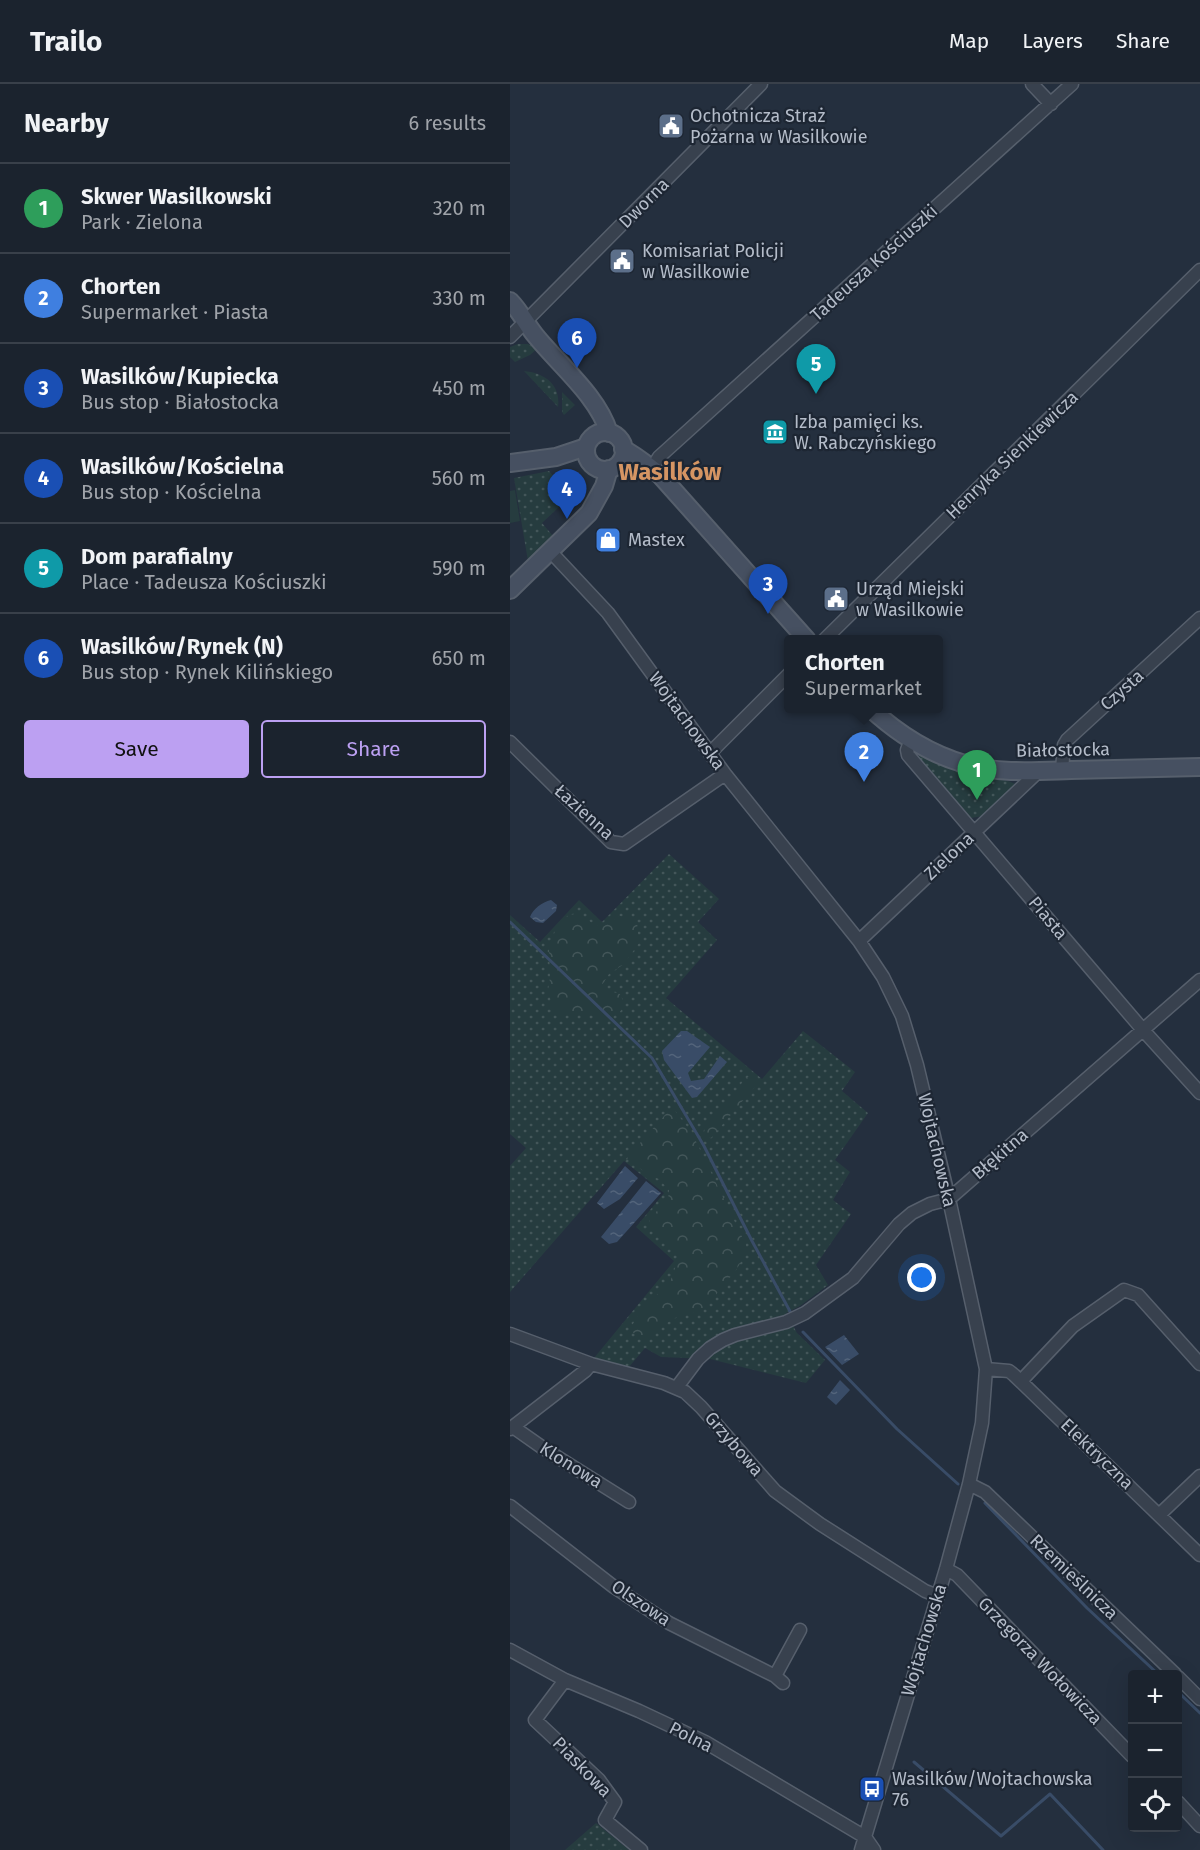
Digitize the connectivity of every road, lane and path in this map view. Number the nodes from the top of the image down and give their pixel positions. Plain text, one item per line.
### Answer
1 (761, 84) edge
2 (1032, 84) edge
3 (1072, 84) edge
4 (1051, 104) junction
5 (1200, 270) edge
6 (510, 301) edge
7 (526, 323) junction
8 (510, 337) edge
9 (604, 433) junction
10 (604, 459) junction
11 (510, 463) edge
12 (649, 467) junction
13 (550, 551) junction
14 (510, 590) edge
15 (1200, 618) edge
16 (803, 635) edge
17 (828, 635) edge
18 (784, 679) edge
19 (876, 713) edge
20 (911, 739) junction
21 (510, 742) edge
22 (710, 753) junction
23 (1200, 767) edge
24 (1062, 770) junction
25 (1039, 771) junction
26 (725, 774) junction
27 (975, 832) junction
28 (859, 941) junction
29 (1200, 980) edge
30 (1143, 1030) junction
31 (1200, 1094) edge
32 (949, 1199) junction
33 (510, 1334) edge
34 (591, 1364) junction
35 (1200, 1364) edge
36 (986, 1369) junction
37 (1021, 1381) junction
38 (681, 1390) junction
39 (511, 1428) edge
40 (1200, 1476) edge
41 (969, 1484) junction
42 (629, 1502) dead end
43 (510, 1506) edge
44 (1159, 1515) junction
45 (1200, 1555) edge
46 (946, 1569) junction
47 (938, 1596) junction
48 (800, 1630) dead end
49 (512, 1654) edge
50 (1170, 1670) edge
51 (565, 1680) junction
52 (1182, 1682) edge
53 (1200, 1699) edge
54 (1128, 1752) edge
55 (1182, 1806) edge
56 (1200, 1826) edge
57 (865, 1837) junction
58 (641, 1850) edge
59 (861, 1850) edge
60 (874, 1850) edge

1 - 7 street, Dworna
2 - 4 street
3 - 4 street, Tadeusza Kościuszki
4 - 12 street, Tadeusza Kościuszki
5 - 17 street, Henryka Sienkiewicza
6 - 7 main road
7 - 8 street, Dworna
7 - 9 main road
9 - 10 main road
9 - 10 main road
10 - 11 main road
10 - 12 main road
10 - 13 main road
12 - 16 main road
13 - 14 main road
13 - 22 street, Wojtachowska
15 - 24 street, Czysta
18 - 22 street
19 - 20 main road, Białostocka
20 - 25 main road, Białostocka
20 - 27 street, Piasta
21 - 26 street, Łazienna
22 - 26 street, Wojtachowska
23 - 24 main road, Białostocka
24 - 25 main road, Białostocka
25 - 27 street, Zielona
26 - 28 street, Wojtachowska
27 - 28 street, Zielona
27 - 30 street, Piasta
28 - 32 street, Wojtachowska
29 - 30 street, Błękitna
30 - 31 street, Piasta
30 - 32 street, Błękitna
32 - 36 street, Wojtachowska
32 - 38 street, Błękitna
33 - 34 street, Grzybowa
34 - 38 street, Grzybowa
34 - 39 street
35 - 37 street
36 - 37 street, Elektryczna
36 - 41 street, Wojtachowska
37 - 44 street, Elektryczna
38 - 47 street, Grzybowa
39 - 42 street, Klonowa
40 - 44 street
41 - 46 street, Wojtachowska
41 - 50 street, Rzemieślnicza
43 - 48 street, Olszowa
44 - 45 street, Elektryczna
46 - 47 street, Wojtachowska
46 - 54 street, Grzegorza Wołowicza
47 - 57 street, Wojtachowska
49 - 51 street, Polna
51 - 57 street, Polna
51 - 58 street, Piaskowa
52 - 53 street, Rzemieślnicza
55 - 56 street
57 - 59 street, Wojtachowska
57 - 60 street

